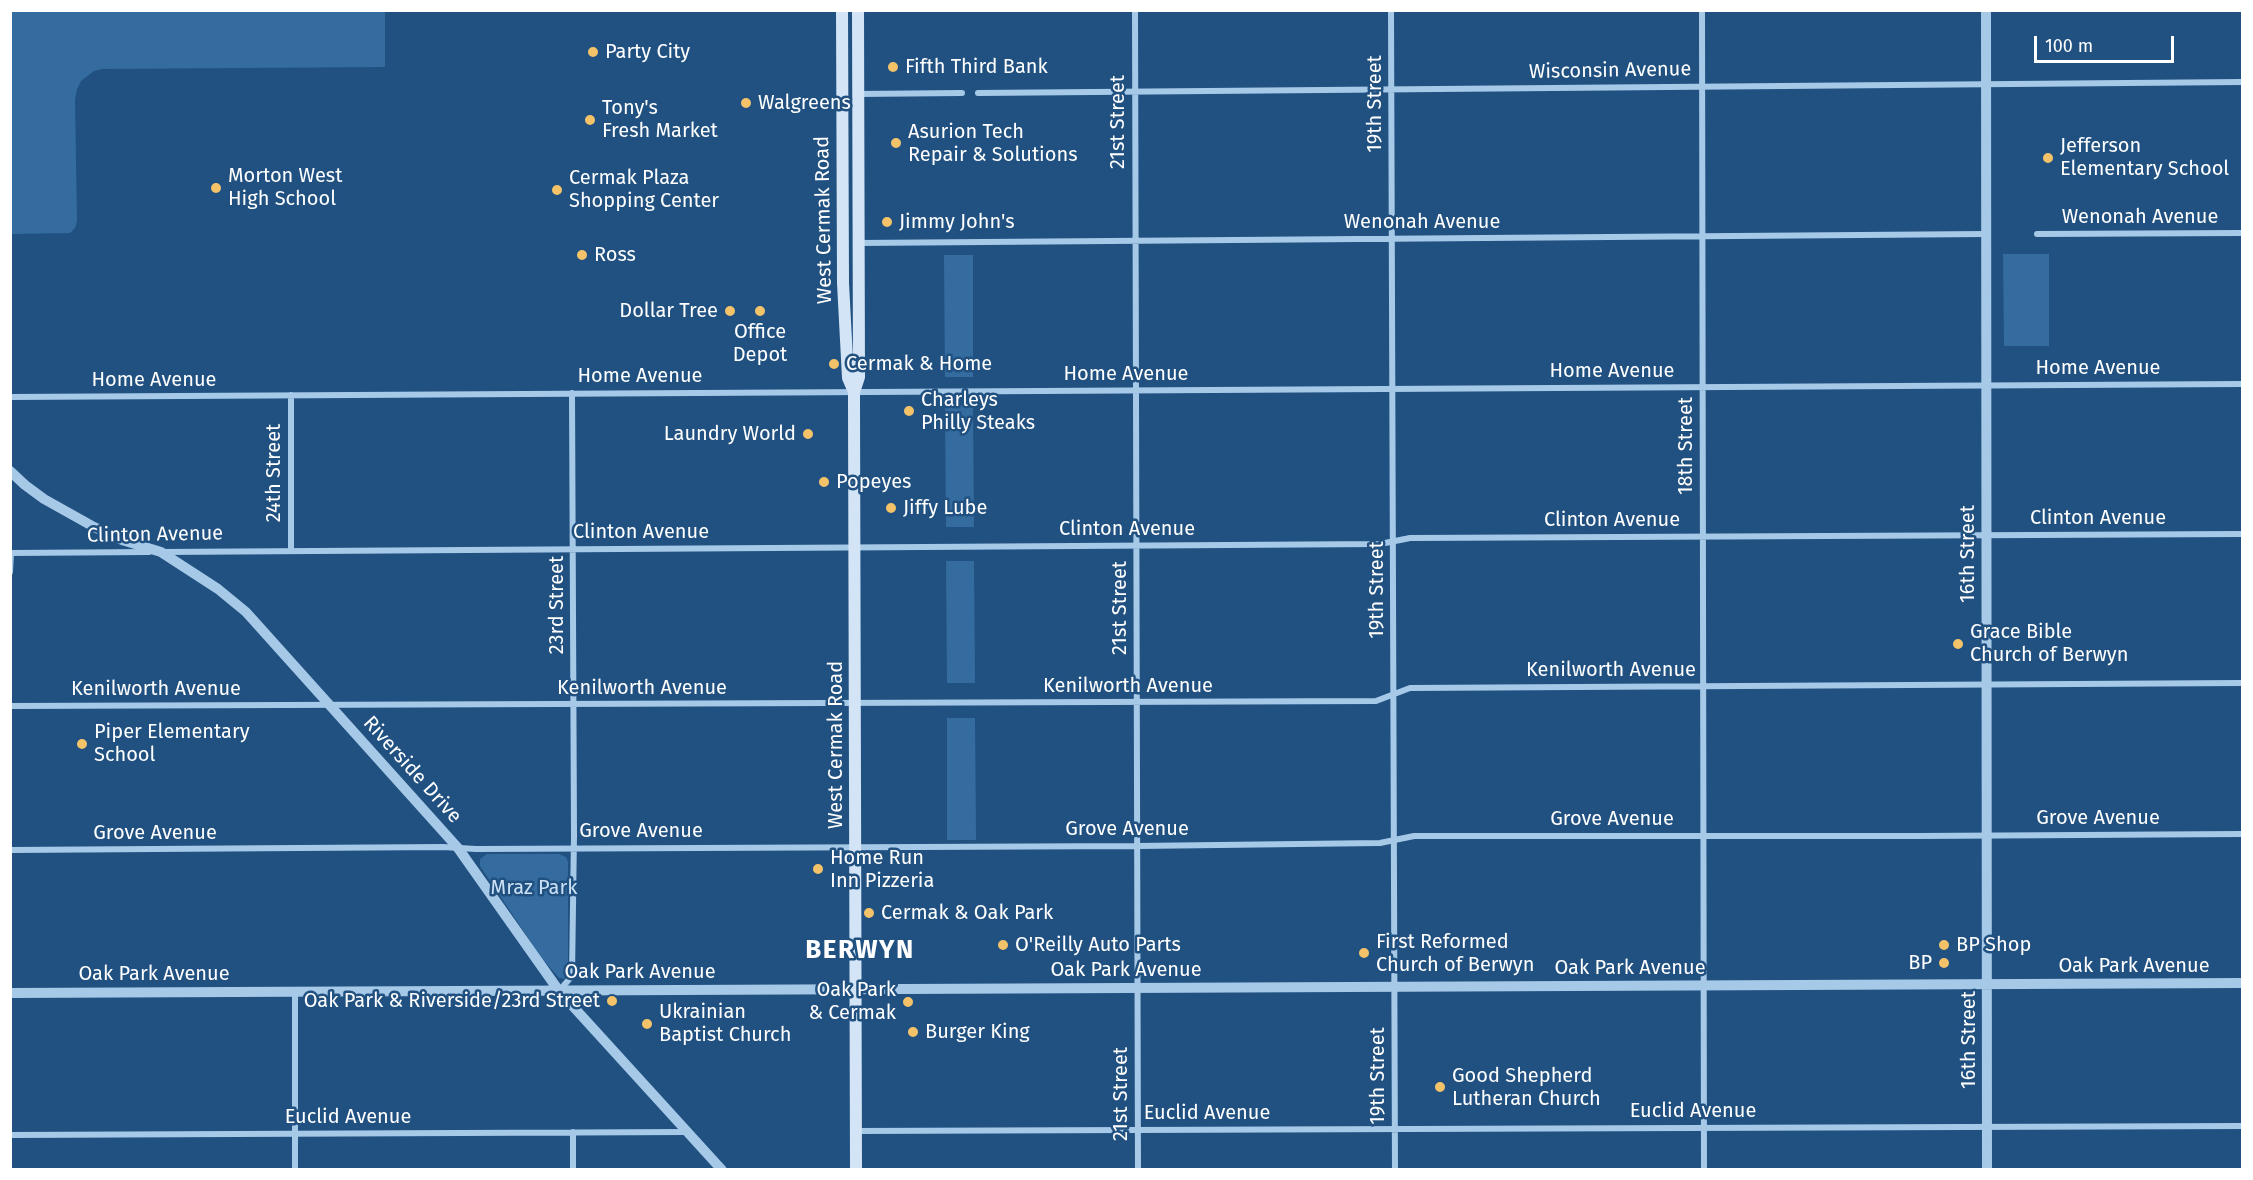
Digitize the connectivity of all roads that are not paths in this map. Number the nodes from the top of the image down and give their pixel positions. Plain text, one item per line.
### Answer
1 (842, 10) edge
2 (858, 10) edge
3 (1135, 10) edge
4 (1391, 10) edge
5 (1702, 10) edge
6 (1986, 10) edge
7 (2242, 82) edge
8 (1985, 84) junction
9 (1702, 87) junction
10 (1392, 90) junction
11 (1135, 92) junction
12 (962, 93) dead end
13 (978, 93) dead end
14 (858, 94) junction
15 (2242, 233) edge
16 (1985, 234) junction
17 (2037, 234) dead end
18 (1702, 236) junction
19 (1392, 238) junction
20 (1135, 240) junction
21 (858, 243) junction
22 (2242, 384) edge
23 (1986, 385) junction
24 (1702, 387) junction
25 (1393, 389) junction
26 (1136, 390) junction
27 (854, 392) junction
28 (572, 393) junction
29 (291, 395) junction
30 (10, 397) edge
31 (10, 471) edge
32 (2242, 534) edge
33 (1986, 535) junction
34 (1702, 536) junction
35 (1393, 542) junction
36 (1136, 545) junction
37 (854, 547) junction
38 (573, 549) junction
39 (291, 550) junction
40 (162, 552) junction
41 (11, 553) edge
42 (10, 572) edge
43 (2242, 683) edge
44 (1986, 685) junction
45 (1703, 686) junction
46 (1393, 694) junction
47 (1136, 703) junction
48 (855, 704) junction
49 (331, 705) junction
50 (574, 705) junction
51 (10, 706) edge
52 (2242, 834) edge
53 (1703, 835) junction
54 (1987, 836) junction
55 (1394, 840) junction
56 (1137, 846) junction
57 (856, 847) junction
58 (458, 848) junction
59 (574, 848) junction
60 (10, 850) edge
61 (2242, 983) edge
62 (1987, 985) junction
63 (1703, 986) junction
64 (1394, 987) junction
65 (1137, 988) junction
66 (857, 989) junction
67 (559, 991) junction
68 (295, 992) junction
69 (10, 993) edge
70 (2242, 1126) edge
71 (1987, 1127) junction
72 (1704, 1128) junction
73 (1395, 1129) junction
74 (1138, 1130) junction
75 (686, 1131) junction
76 (856, 1131) junction
77 (573, 1132) junction
78 (295, 1133) junction
79 (10, 1135) edge
80 (295, 1170) edge
81 (573, 1170) edge
82 (722, 1170) edge
83 (856, 1170) edge
84 (1138, 1170) edge
85 (1395, 1170) edge
86 (1704, 1170) edge
87 (1987, 1170) edge

1 - 27 main road, West Cermak Road
2 - 14 main road, West Cermak Road
3 - 11 street, 21st Street
4 - 10 street, 19th Street
5 - 9 street, 18th Street
6 - 8 street, 16th Street
7 - 8 street, Wisconsin Avenue
8 - 9 street, Wisconsin Avenue
8 - 16 street, 16th Street
9 - 10 street, Wisconsin Avenue
9 - 18 street, 18th Street
10 - 11 street, Wisconsin Avenue
10 - 19 street, 19th Street
11 - 13 street, Wisconsin Avenue
11 - 20 street, 21st Street
12 - 14 street
14 - 21 main road, West Cermak Road
15 - 17 street, Wenonah Avenue
16 - 18 street, Wenonah Avenue
16 - 23 street, 16th Street
18 - 19 street, Wenonah Avenue
18 - 24 street, 18th Street
19 - 20 street, Wenonah Avenue
19 - 25 street, 19th Street
20 - 21 street, Wenonah Avenue
20 - 26 street, 21st Street
21 - 27 main road, West Cermak Road
22 - 23 street, Home Avenue
23 - 24 street, Home Avenue
23 - 33 street, 16th Street
24 - 25 street, Home Avenue
24 - 34 street, 18th Street
25 - 26 street, Home Avenue
25 - 35 street, 19th Street
26 - 27 street, Home Avenue
26 - 36 street, 21st Street
27 - 28 street, Home Avenue
27 - 37 main road, West Cermak Road
28 - 29 street, Home Avenue
28 - 38 street, 23rd Street
29 - 30 street, Home Avenue
29 - 39 street, 24th Street
31 - 40 street, Riverside Drive
32 - 33 street, Clinton Avenue
33 - 34 street, Clinton Avenue
33 - 44 street, 16th Street
34 - 35 street, Clinton Avenue
34 - 45 street, 18th Street
35 - 36 street, Clinton Avenue
35 - 46 street, 19th Street
36 - 37 street, Clinton Avenue
36 - 47 street, 21st Street
37 - 38 street, Clinton Avenue
37 - 48 main road, West Cermak Road
38 - 39 street, Clinton Avenue
38 - 50 street, 23rd Street
39 - 40 street, Clinton Avenue
40 - 41 street, Clinton Avenue
40 - 49 street, Riverside Drive
41 - 42 street
43 - 44 street, Kenilworth Avenue
44 - 45 street, Kenilworth Avenue
44 - 54 street, 16th Street
45 - 46 street, Kenilworth Avenue
45 - 53 street, 18th Street
46 - 47 street, Kenilworth Avenue
46 - 55 street, 19th Street
47 - 48 street, Kenilworth Avenue
47 - 56 street, 21st Street
48 - 50 street, Kenilworth Avenue
48 - 57 main road, West Cermak Road
49 - 50 street, Kenilworth Avenue
49 - 51 street, Kenilworth Avenue
49 - 58 street, Riverside Drive
50 - 59 street, 23rd Street
52 - 54 street, Grove Avenue
53 - 54 street, Grove Avenue
53 - 55 street, Grove Avenue
53 - 63 street, 18th Street
54 - 62 street, 16th Street
55 - 56 street, Grove Avenue
55 - 64 street, 19th Street
56 - 57 street, Grove Avenue
56 - 65 street, 21st Street
57 - 59 street, Grove Avenue
57 - 66 main road, West Cermak Road
58 - 59 street, Grove Avenue
58 - 60 street, Grove Avenue
58 - 67 street, Riverside Drive
59 - 67 street, 23rd Street
61 - 62 street, Oak Park Avenue
62 - 63 street, Oak Park Avenue
62 - 71 street, 16th Street
63 - 64 street, Oak Park Avenue
63 - 72 street, 18th Street
64 - 65 street, Oak Park Avenue
64 - 73 street, 19th Street
65 - 66 street, Oak Park Avenue
65 - 74 street, 21st Street
66 - 67 street, Oak Park Avenue
66 - 76 main road, West Cermak Road
67 - 68 street, Oak Park Avenue
67 - 75 street, Riverside Drive
68 - 69 street, Oak Park Avenue
68 - 78 street
70 - 71 street, Euclid Avenue
71 - 72 street, Euclid Avenue
71 - 87 street, 16th Street
72 - 73 street, Euclid Avenue
72 - 86 street, 18th Street
73 - 74 street, Euclid Avenue
73 - 85 street, 19th Street
74 - 76 street, Euclid Avenue
74 - 84 street, 21st Street
75 - 77 street, Euclid Avenue
75 - 82 street, Riverside Drive
76 - 83 main road, West Cermak Road
77 - 78 street, Euclid Avenue
77 - 81 street
78 - 79 street, Euclid Avenue
78 - 80 street

